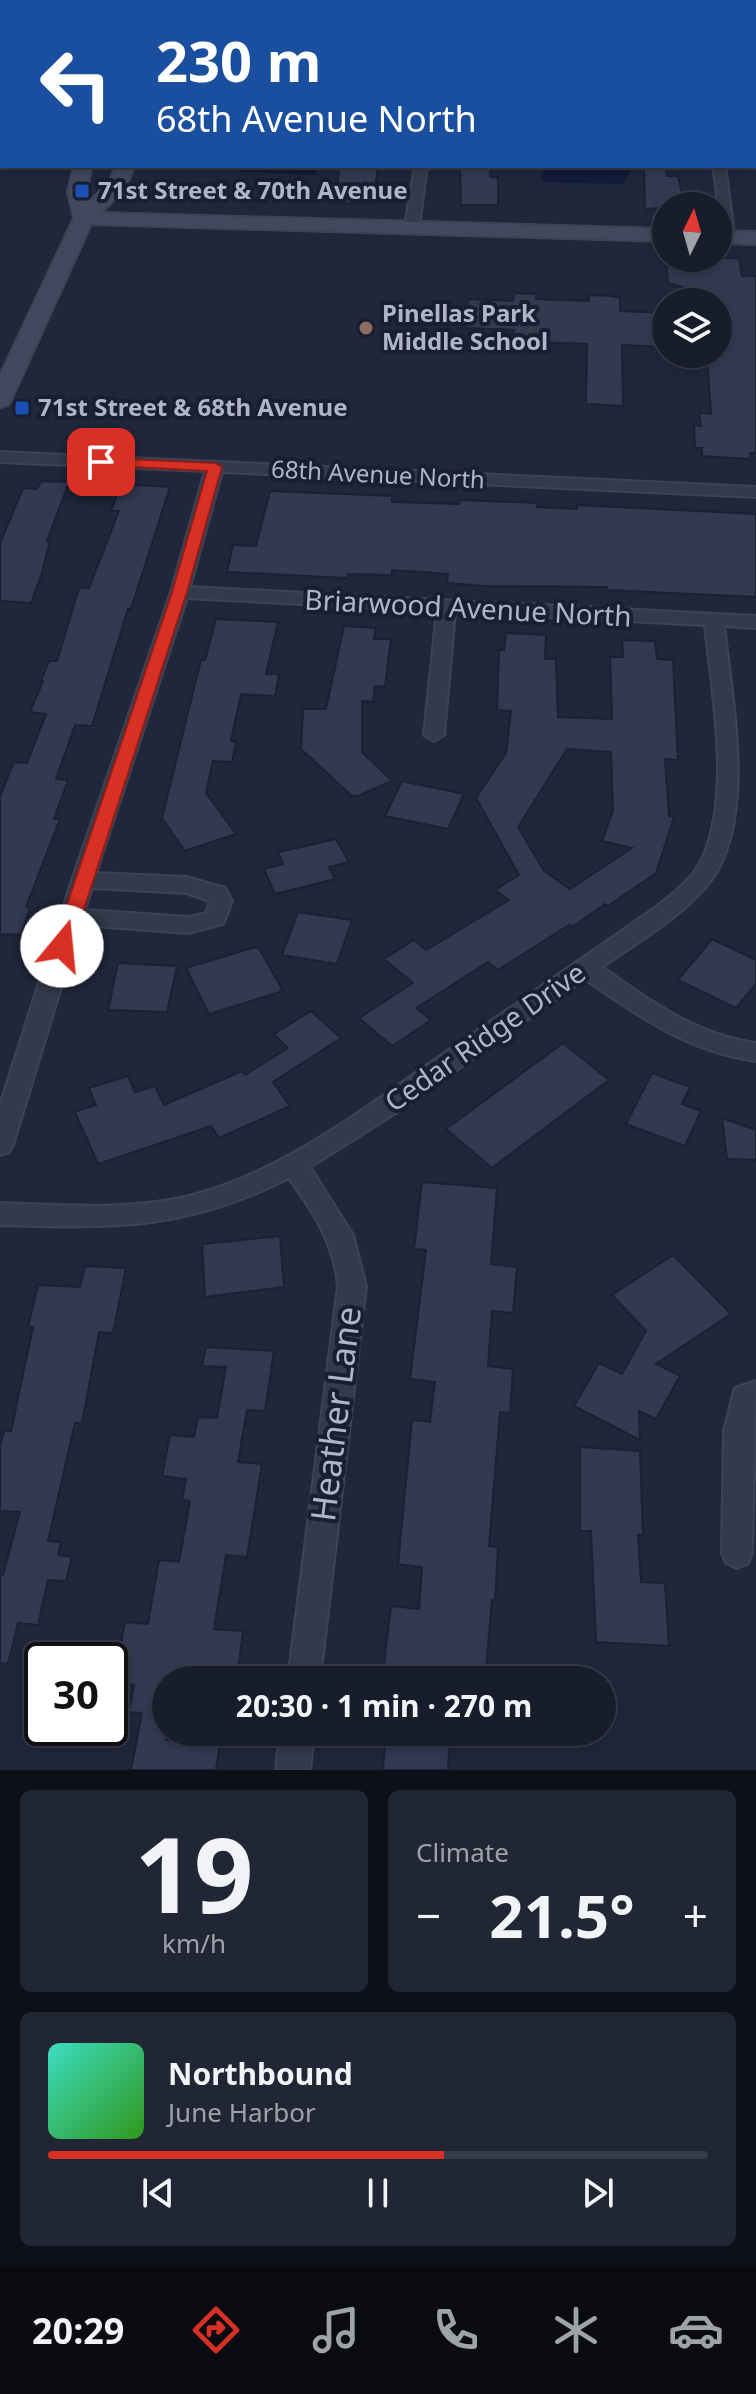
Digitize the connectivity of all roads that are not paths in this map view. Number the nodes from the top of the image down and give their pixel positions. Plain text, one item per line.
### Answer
1 (82, 168) edge
2 (124, 168) edge
3 (421, 168) edge
4 (719, 168) edge
5 (721, 192) edge
6 (84, 218) junction
7 (412, 226) junction
8 (652, 235) edge
9 (732, 237) edge
10 (756, 238) edge
11 (0, 400) edge
12 (0, 457) edge
13 (215, 467) junction
14 (756, 492) edge
15 (180, 592) junction
16 (446, 608) junction
17 (714, 620) junction
18 (756, 622) edge
19 (434, 735) dead end
20 (83, 880) junction
21 (71, 917) junction
22 (585, 967) junction
23 (756, 1052) edge
24 (0, 1145) edge
25 (293, 1163) junction
26 (0, 1214) edge
27 (751, 1395) edge
28 (737, 1553) dead end
29 (306, 1666) edge
30 (296, 1746) edge
31 (293, 1770) edge

1 - 6 main road
2 - 6 main road
3 - 7 street
4 - 5 street
6 - 7 main road
6 - 11 main road
7 - 8 main road
9 - 10 main road
12 - 13 street, 68th Avenue North
13 - 14 street, 68th Avenue North
13 - 15 street
15 - 16 street, Briarwood Avenue North
15 - 20 street
16 - 17 street, Briarwood Avenue North
16 - 19 street
17 - 18 street, Briarwood Avenue North
17 - 22 street, Cedar Ridge Drive
20 - 21 street
20 - 21 street
21 - 24 street
22 - 23 street
22 - 25 street, Cedar Ridge Drive
25 - 26 street, Cedar Ridge Drive
25 - 29 street, Heather Lane
27 - 28 street
30 - 31 street

